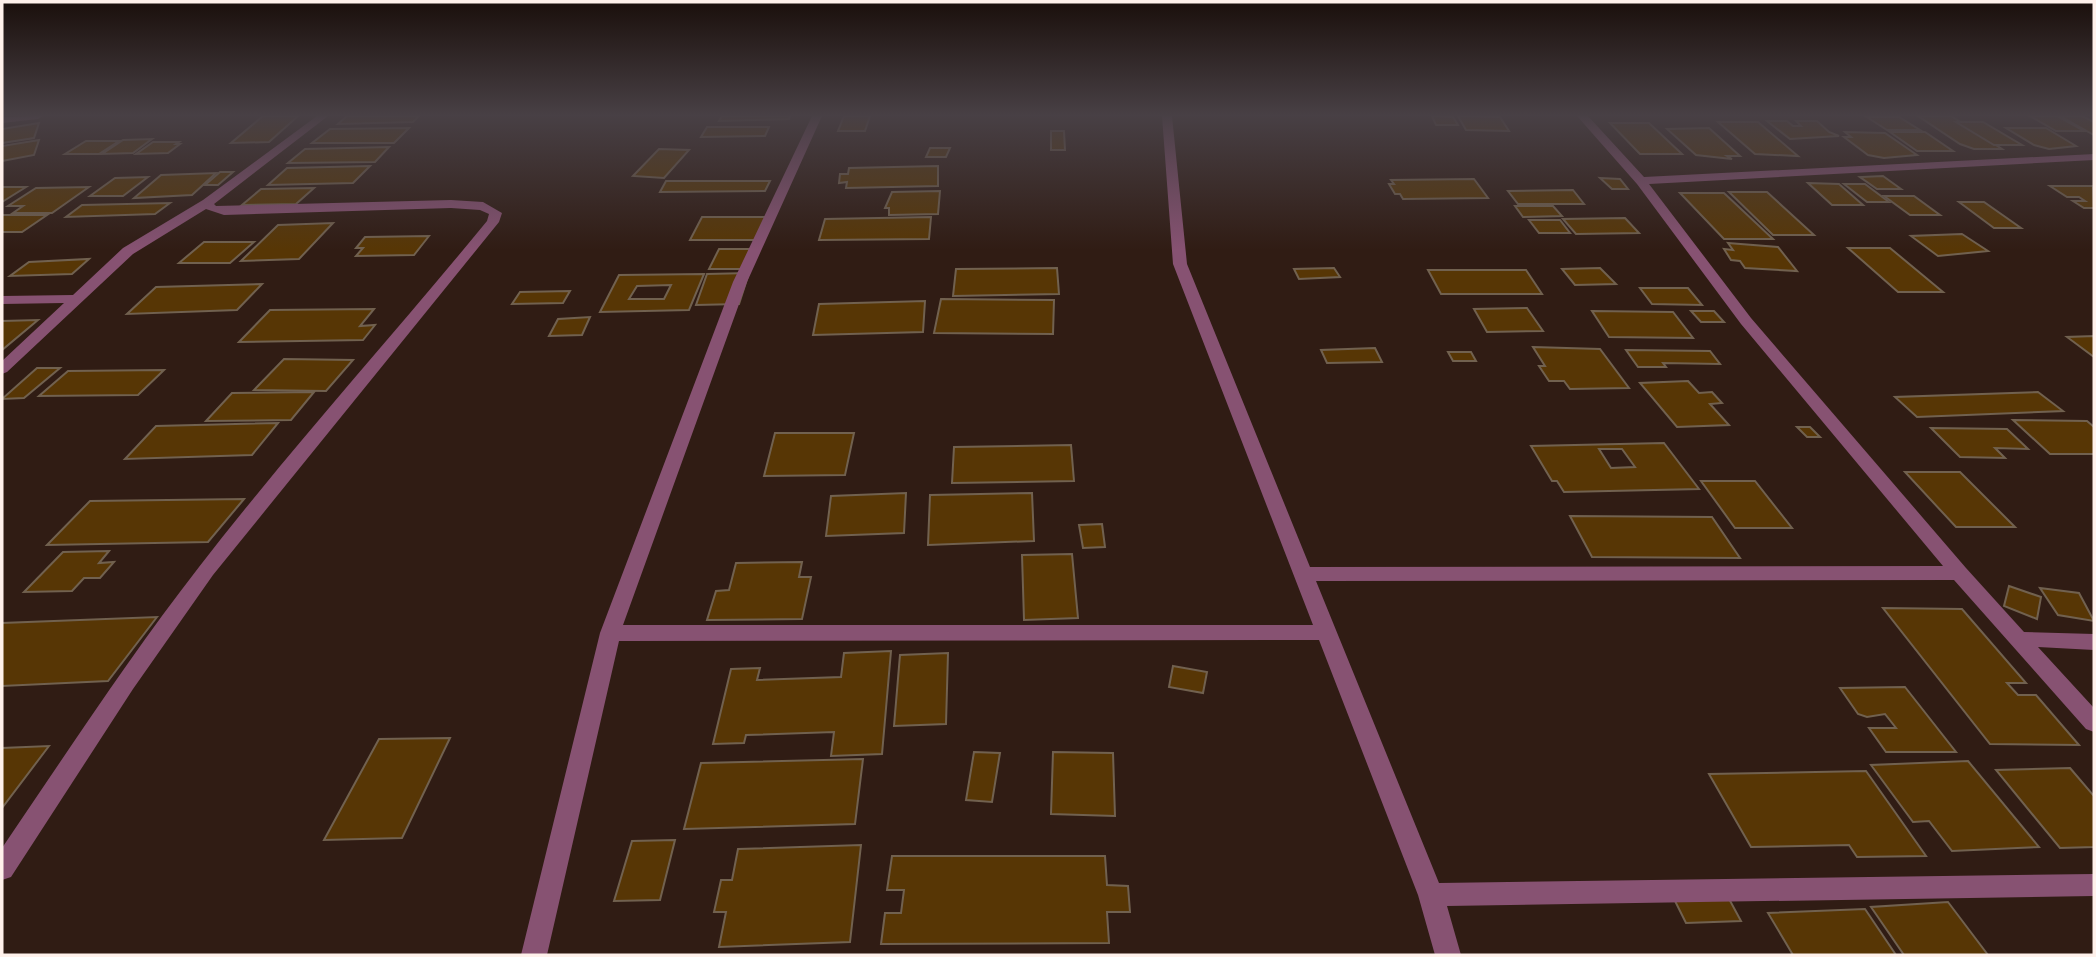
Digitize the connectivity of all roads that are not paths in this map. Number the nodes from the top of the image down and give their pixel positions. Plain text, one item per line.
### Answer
1 (263, 161) edge
2 (796, 161) edge
3 (1171, 161) edge
4 (1623, 161) edge
5 (2042, 161) edge
6 (1641, 181) junction
7 (207, 203) junction
8 (78, 299) junction
9 (2, 300) edge
10 (2, 369) edge
11 (1959, 573) junction
12 (1304, 574) junction
13 (1324, 632) junction
14 (610, 633) junction
15 (2021, 639) junction
16 (2094, 642) edge
17 (2094, 723) edge
18 (2, 869) edge
19 (2094, 885) edge
20 (1431, 895) junction
21 (534, 955) edge
22 (1448, 955) edge

1 - 7 street
2 - 14 street
3 - 12 street
4 - 6 street
5 - 6 street
6 - 11 street
7 - 8 street
7 - 18 street
8 - 9 street
8 - 10 street
11 - 12 street
11 - 15 street
12 - 13 street
13 - 14 street
13 - 20 street
14 - 21 street
15 - 16 street
15 - 17 street
19 - 20 street
20 - 22 street

